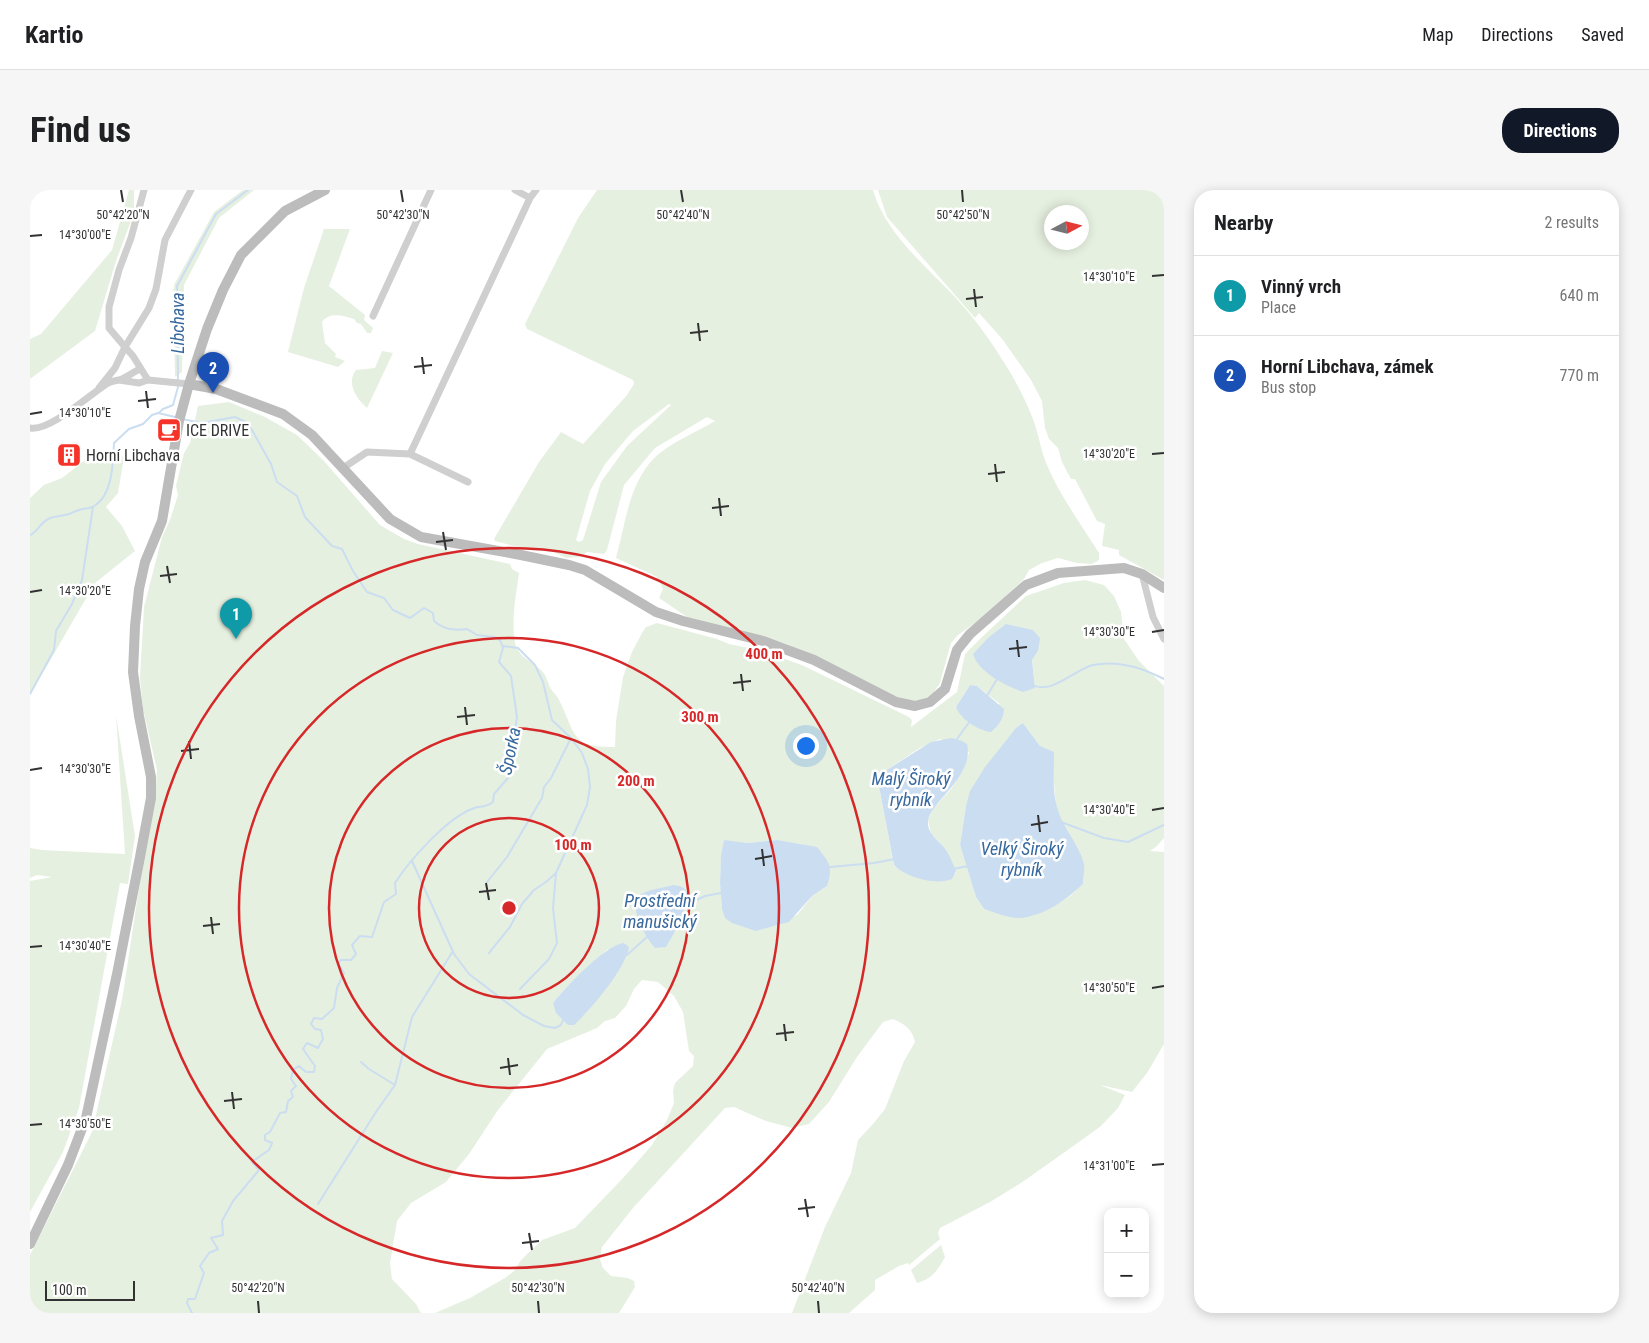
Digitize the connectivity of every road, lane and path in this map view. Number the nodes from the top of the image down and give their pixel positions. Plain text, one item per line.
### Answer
1 (144, 190) edge
2 (191, 190) edge
3 (325, 190) edge
4 (431, 190) edge
5 (516, 190) edge
6 (536, 190) edge
7 (530, 198) junction
8 (373, 316) dead end
9 (124, 347) junction
10 (140, 369) junction
11 (119, 380) junction
12 (148, 380) junction
13 (182, 384) junction
14 (100, 388) junction
15 (30, 428) edge
16 (410, 454) junction
17 (343, 468) junction
18 (468, 482) dead end
19 (1142, 574) junction
20 (1164, 588) edge
21 (1164, 639) edge
22 (30, 1244) edge

1 - 9 street
2 - 9 street
3 - 13 street
4 - 8 street
5 - 7 street
6 - 7 street
7 - 16 street
9 - 10 street
9 - 14 street
10 - 11 street
10 - 12 street
11 - 12 street
11 - 14 street
12 - 13 street
13 - 17 street
13 - 22 street
14 - 15 street
16 - 17 street
16 - 18 street
17 - 19 street
19 - 20 street
19 - 21 street

